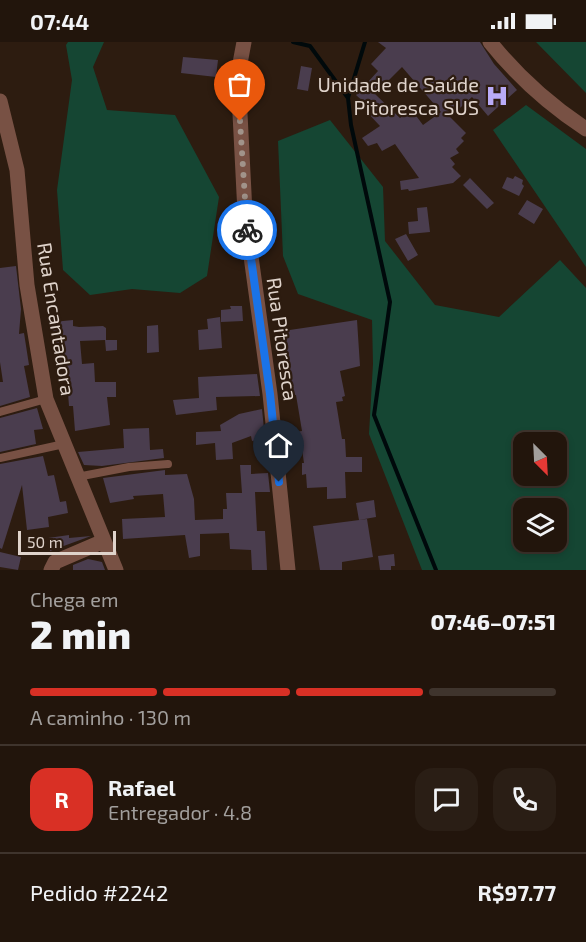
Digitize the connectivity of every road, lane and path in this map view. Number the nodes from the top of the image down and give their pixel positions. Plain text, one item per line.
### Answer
1 (244, 42) edge
2 (490, 42) edge
3 (0, 101) edge
4 (586, 129) edge
5 (46, 399) junction
6 (0, 412) edge
7 (64, 444) junction
8 (0, 458) edge
9 (168, 464) dead end
10 (76, 477) junction
11 (104, 542) junction
12 (51, 570) edge
13 (116, 570) edge
14 (288, 570) edge

1 - 14 street, Rua Pitoresca
2 - 4 street
3 - 5 street, Rua Encantadora
5 - 6 lane
5 - 7 street, Rua Encantadora
7 - 8 lane
7 - 10 street, Rua Encantadora
9 - 10 lane
10 - 11 street, Rua Encantadora
11 - 12 street
11 - 13 street, Rua Encantadora

